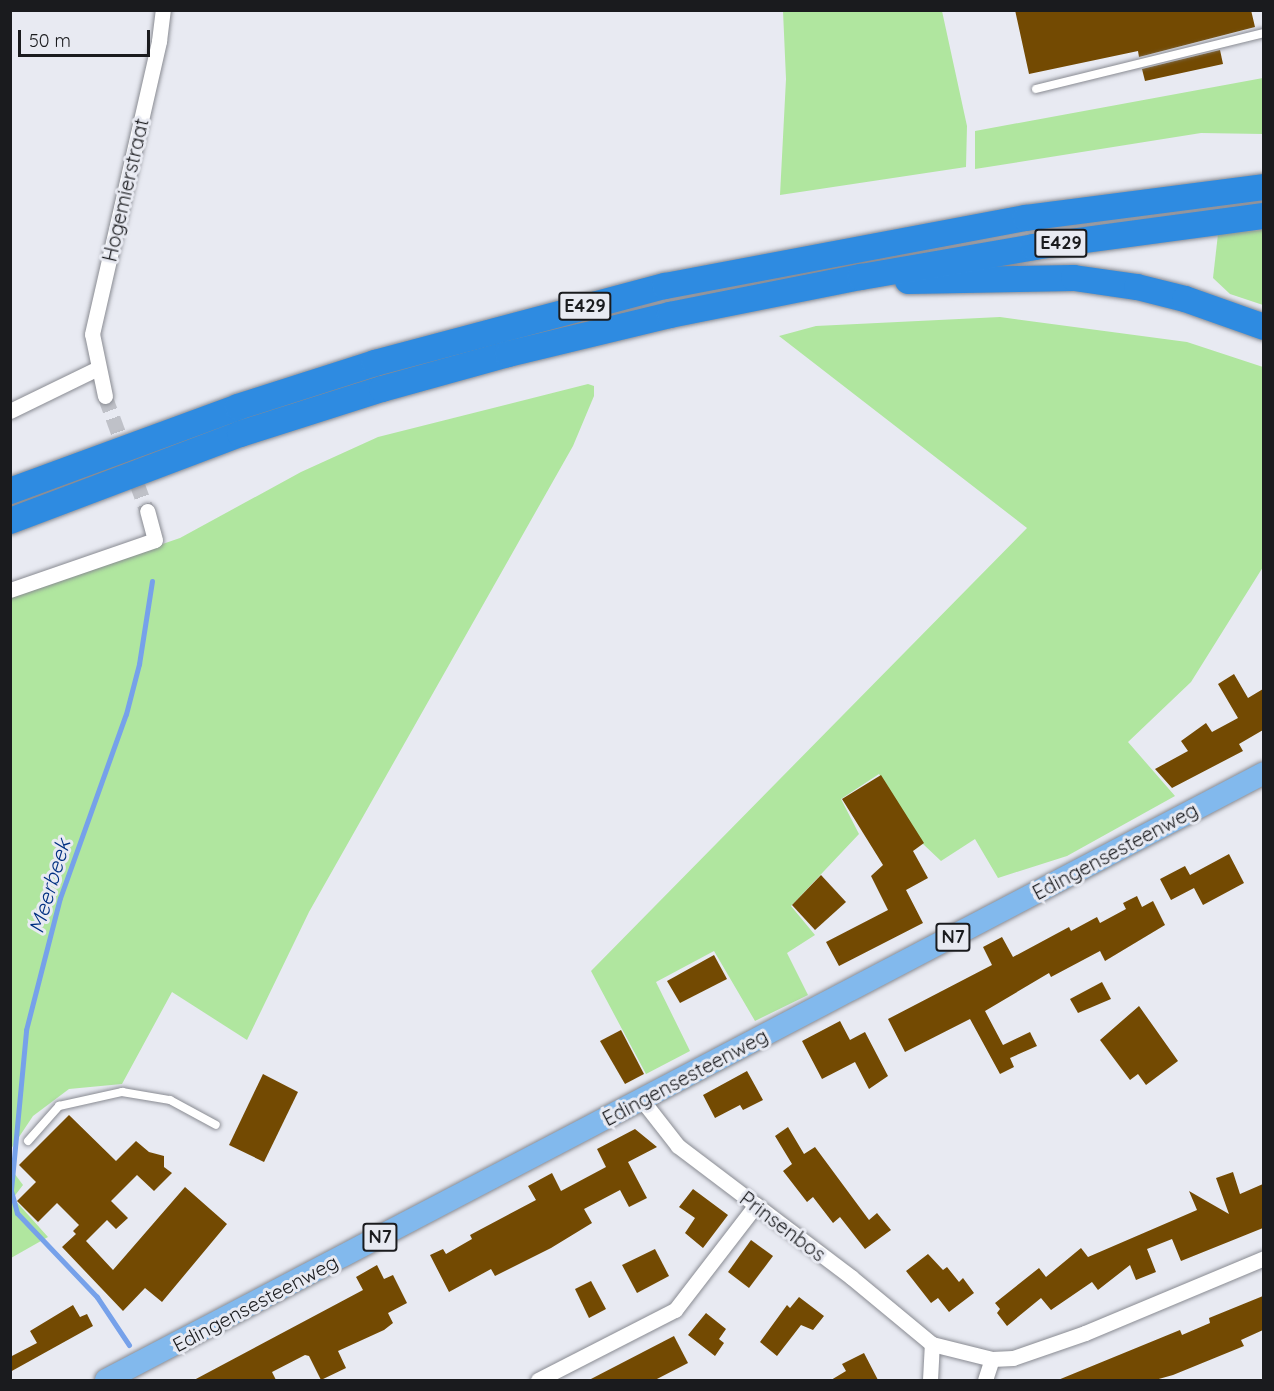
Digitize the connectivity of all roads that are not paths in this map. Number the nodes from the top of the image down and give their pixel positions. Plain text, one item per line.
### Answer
1 (163, 10) edge
2 (1263, 33) edge
3 (1036, 89) dead end
4 (1263, 187) edge
5 (1263, 216) edge
6 (861, 277) junction
7 (1263, 327) edge
8 (96, 369) junction
9 (105, 396) tunnel mouth
10 (10, 411) edge
11 (10, 491) edge
12 (147, 511) tunnel mouth
13 (10, 521) edge
14 (10, 590) edge
15 (1263, 773) edge
16 (642, 1100) junction
17 (216, 1125) dead end
18 (28, 1141) dead end
19 (756, 1205) junction
20 (1263, 1258) edge
21 (932, 1344) junction
22 (992, 1359) junction
23 (106, 1380) edge
24 (538, 1380) edge
25 (930, 1380) edge
26 (985, 1380) edge

1 - 8 street, Hogemierstraat
2 - 3 lane
4 - 11 highway, E429
5 - 6 highway, E429
6 - 7 highway
6 - 13 highway, E429
8 - 9 street, Hogemierstraat
8 - 10 street
12 - 14 street
15 - 16 main road, Edingensesteenweg / N7
16 - 19 street, Prinsenbos
16 - 23 main road, Edingensesteenweg / N7
17 - 18 lane
19 - 21 street, Prinsenbos
19 - 24 street
20 - 22 street, Prinsenbos
21 - 22 street, Prinsenbos
21 - 25 street
22 - 26 street

